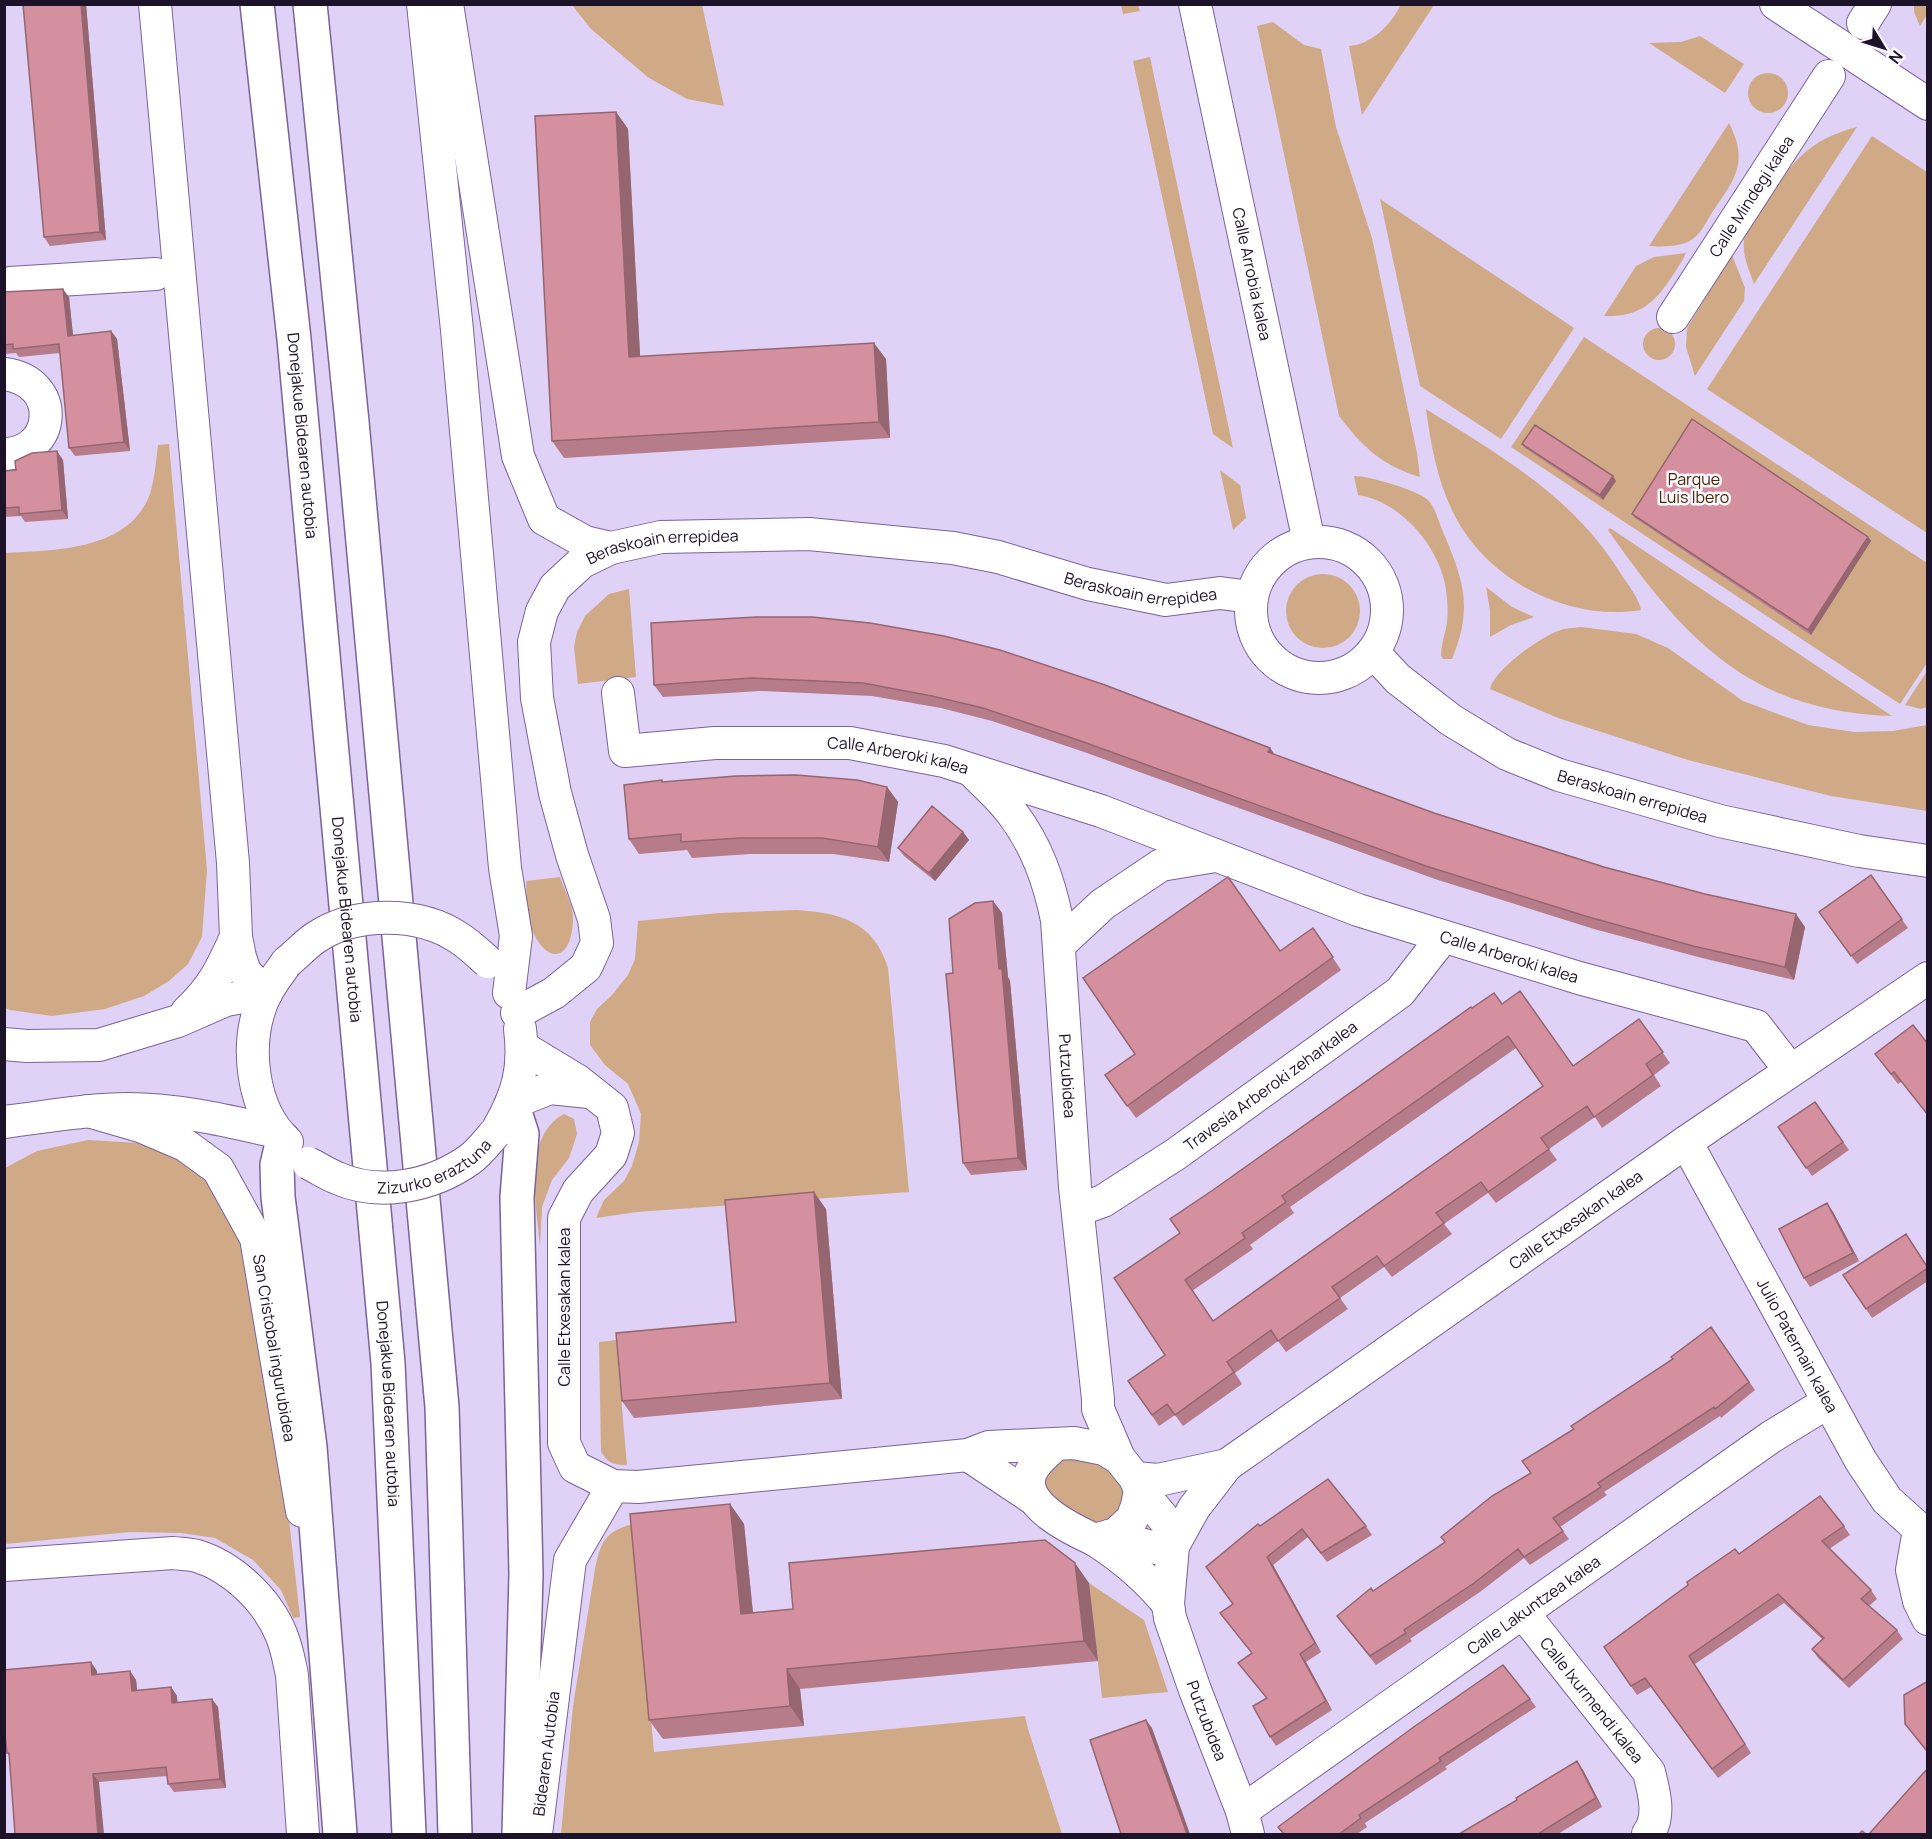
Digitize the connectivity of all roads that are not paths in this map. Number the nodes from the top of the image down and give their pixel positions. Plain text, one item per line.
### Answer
1 (155, 4) edge
2 (257, 4) edge
3 (310, 4) edge
4 (423, 4) edge
5 (447, 4) edge
6 (1195, 4) edge
7 (1776, 4) edge
8 (1829, 76) dead end
9 (1928, 104) edge
10 (156, 274) dead end
11 (10, 283) dead end
12 (1673, 317) dead end
13 (4, 374) edge
14 (4, 454) edge
15 (1309, 542) junction
16 (611, 548) junction
17 (1251, 597) junction
18 (1373, 652) junction
19 (618, 693) dead end
20 (971, 770) junction
21 (1216, 856) junction
22 (1928, 861) edge
23 (236, 937) junction
24 (1443, 937) junction
25 (1059, 945) junction
26 (1927, 978) edge
27 (263, 998) junction
28 (513, 1003) junction
29 (178, 1021) junction
30 (4, 1044) edge
31 (522, 1047) junction
32 (1790, 1070) junction
33 (592, 1093) junction
34 (512, 1103) junction
35 (87, 1111) junction
36 (4, 1122) edge
37 (280, 1136) junction
38 (1686, 1142) junction
39 (1078, 1210) junction
40 (1828, 1402) junction
41 (1098, 1409) junction
42 (1065, 1444) junction
43 (968, 1455) junction
44 (1227, 1465) junction
45 (1132, 1476) junction
46 (613, 1486) junction
47 (1034, 1499) junction
48 (1923, 1534) edge
49 (1102, 1538) junction
50 (1173, 1546) junction
51 (4, 1565) edge
52 (1168, 1604) junction
53 (1523, 1613) junction
54 (1928, 1619) edge
55 (329, 1678) junction
56 (1245, 1823) edge
57 (1655, 1832) edge
58 (303, 1834) edge
59 (340, 1834) edge
60 (409, 1834) edge
61 (455, 1834) edge
62 (519, 1834) edge
63 (537, 1834) edge

1 - 23 street
2 - 60 highway, Donejakue Bidearen autobia
3 - 61 highway
4 - 28 street
5 - 16 street
6 - 15 street, Calle Arrobia kalea
7 - 9 street
8 - 12 street, Calle Mindegi kalea
10 - 11 street
13 - 14 street
15 - 17 street
15 - 18 street
16 - 17 street, Beraskoain errepidea
16 - 28 street, Beraskoain errepidea
17 - 18 street
18 - 22 street, Beraskoain errepidea
19 - 20 street, Calle Arberoki kalea
20 - 21 street, Calle Arberoki kalea
20 - 25 street, Putzubidea
21 - 24 street, Calle Arberoki kalea
21 - 25 street, Calle Arberoki kalea
23 - 27 street
23 - 29 street
24 - 32 street, Calle Arberoki kalea
24 - 39 street, Travesía Arberoki zeharkalea
25 - 39 street, Putzubidea
26 - 32 street, Calle Etxesakan kalea
27 - 28 street, Zizurko eraztuna, bridge
27 - 29 street
27 - 37 street, Zizurko eraztuna
28 - 31 street, Zizurko eraztuna
29 - 30 street
31 - 33 street, Calle Etxesakan kalea
31 - 34 street, Zizurko eraztuna
32 - 38 street, Calle Etxesakan kalea
33 - 34 street
33 - 46 street, Calle Etxesakan kalea
34 - 37 street, Zizurko eraztuna, bridge
34 - 62 highway
35 - 36 street, San Cristobal ingurubidea
35 - 37 street, San Cristobal ingurubidea
35 - 55 street, San Cristobal ingurubidea
37 - 55 highway
38 - 40 street, Julio Paternain kalea
38 - 44 street, Calle Etxesakan kalea
39 - 41 street, Putzubidea
40 - 48 street, Julio Paternain kalea
40 - 53 street, Calle Lakuntzea kalea
41 - 42 street
41 - 45 street, Putzubidea
42 - 43 street, Calle Etxesakan kalea
42 - 45 street
42 - 47 street
43 - 46 street, Calle Etxesakan kalea
43 - 47 street
44 - 45 street, Calle Etxesakan kalea
44 - 50 street, Calle Etxesakan kalea
45 - 49 street
45 - 50 street, Putzubidea
46 - 63 street, Bidearen Autobia
47 - 49 street
48 - 54 street
49 - 50 street
49 - 52 street, Putzubidea
50 - 52 street, Putzubidea
51 - 58 street
52 - 56 street, Putzubidea
53 - 56 street, Calle Lakuntzea kalea
53 - 57 street, Calle Ixurmendi kalea
55 - 59 highway

